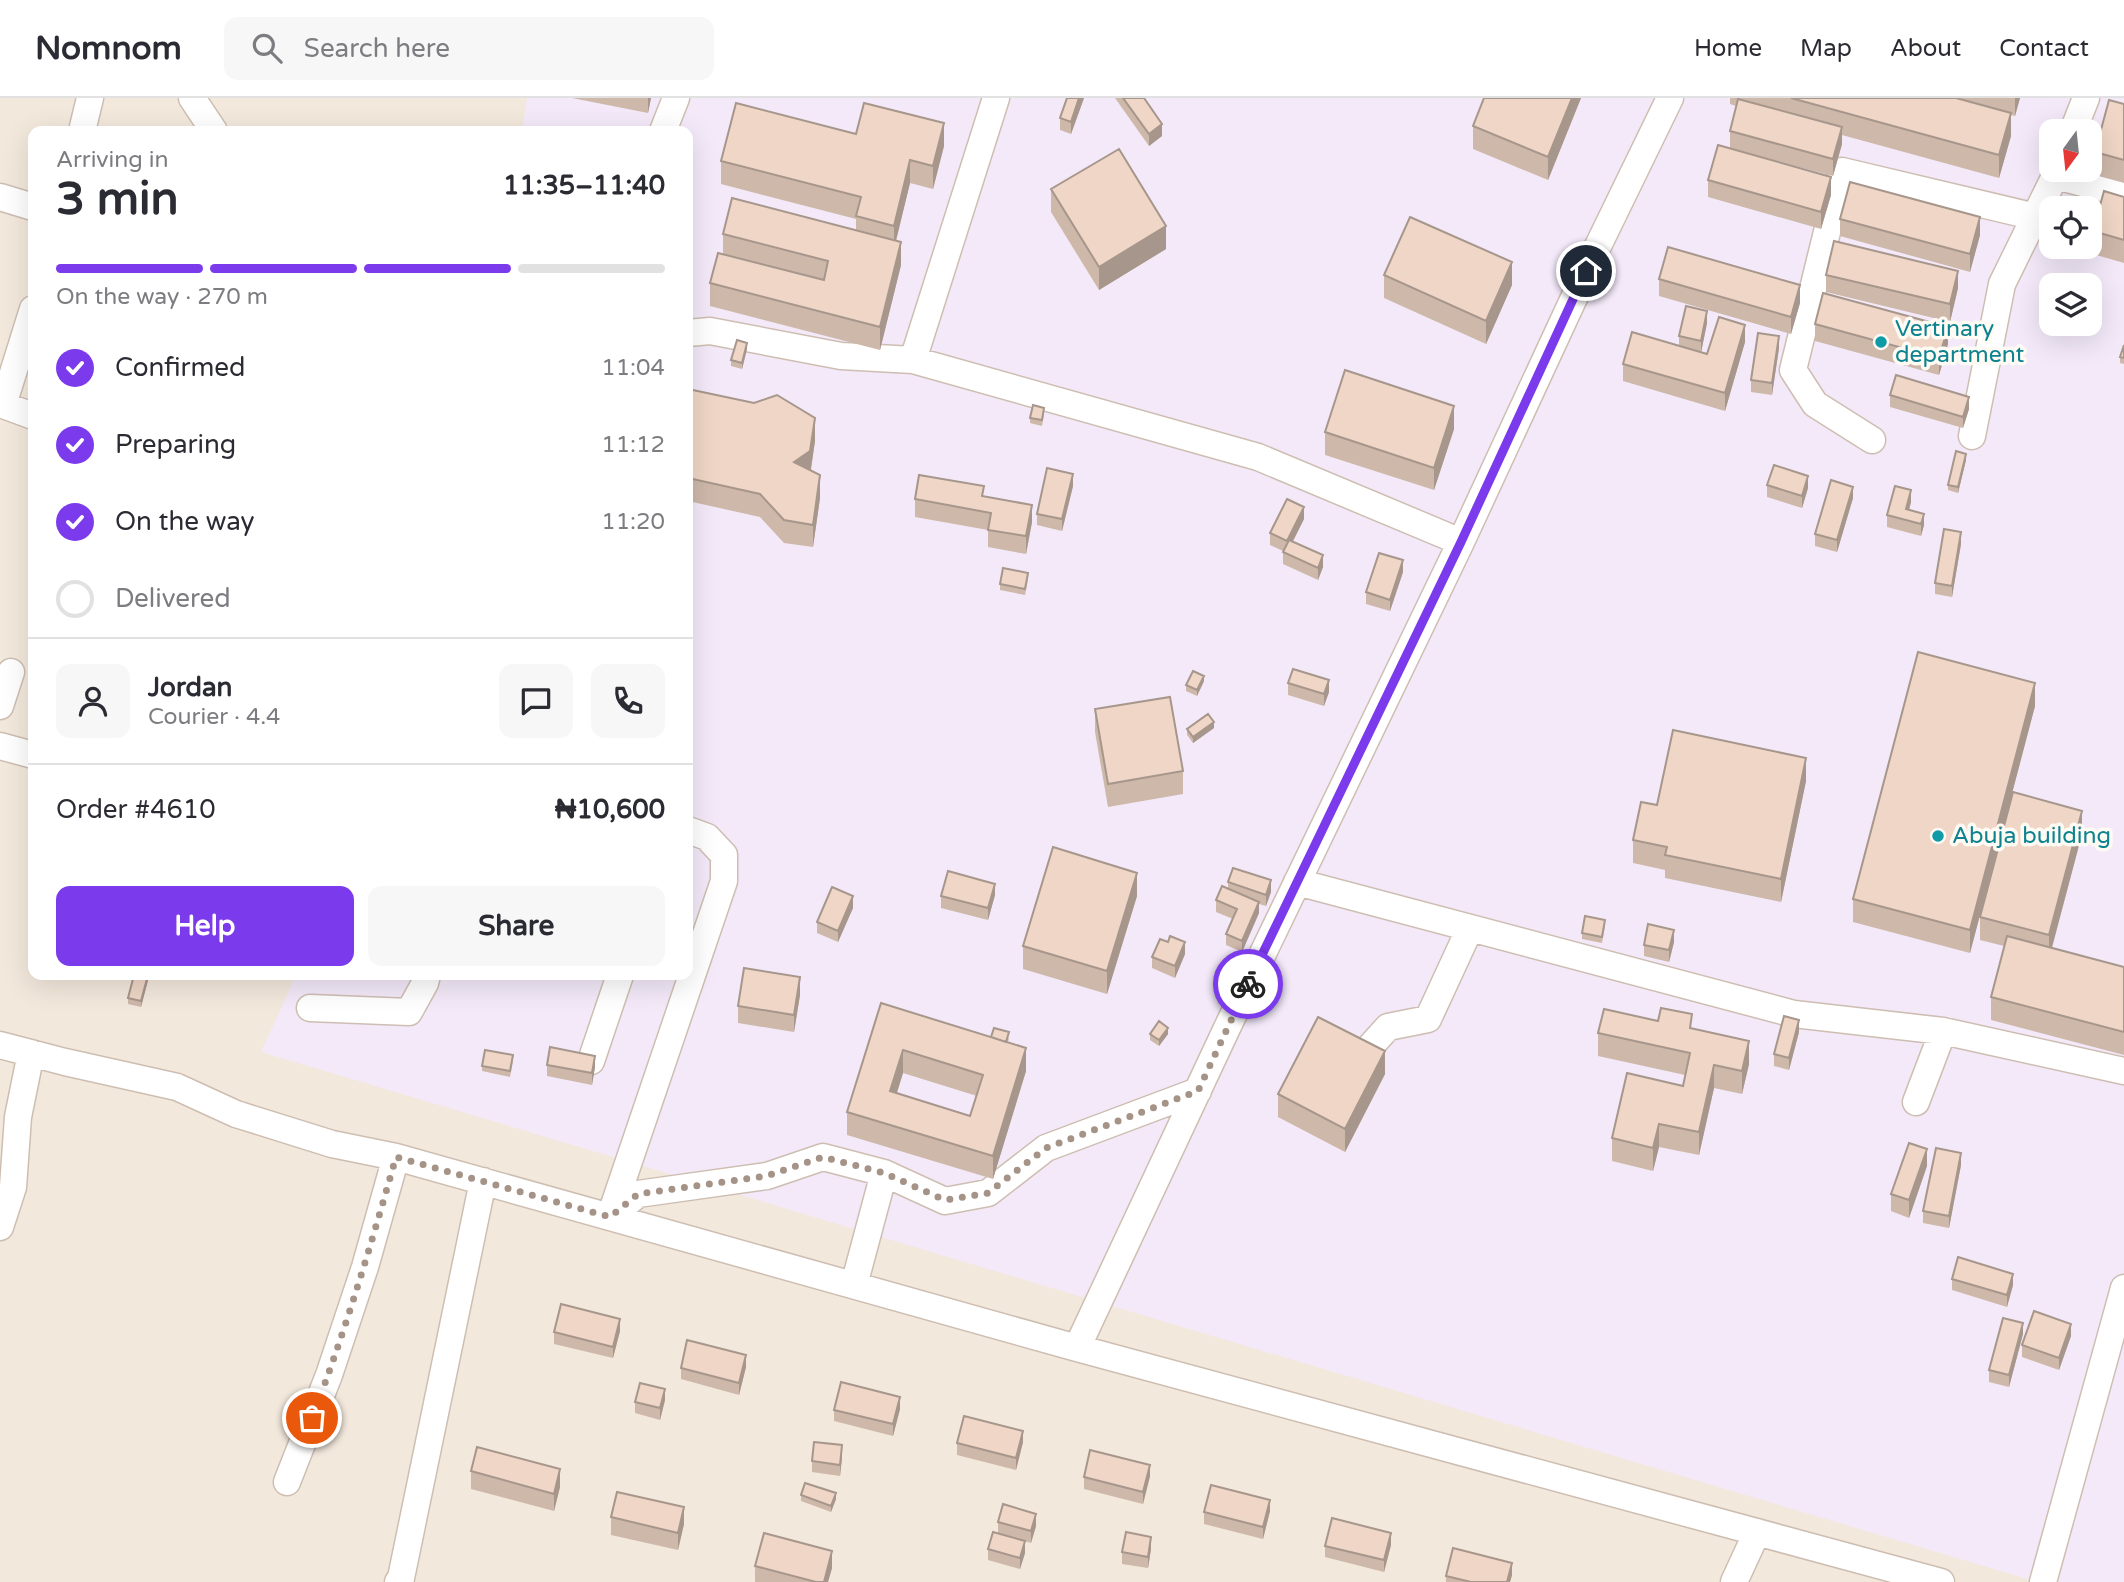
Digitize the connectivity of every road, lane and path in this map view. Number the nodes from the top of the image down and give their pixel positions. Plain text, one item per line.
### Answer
1 (90, 98) edge
2 (192, 98) edge
3 (676, 98) edge
4 (996, 98) edge
5 (1670, 98) edge
6 (2086, 98) edge
7 (2078, 119) edge
8 (83, 126) edge
9 (211, 126) edge
10 (665, 126) edge
11 (2053, 182) edge
12 (2086, 182) edge
13 (2124, 194) edge
14 (0, 197) edge
15 (28, 205) edge
16 (2036, 217) junction
17 (28, 325) edge
18 (693, 333) edge
19 (913, 360) junction
20 (28, 414) edge
21 (1972, 436) dead end
22 (1872, 440) dead end
23 (1461, 542) junction
24 (15, 673) edge
25 (0, 706) edge
26 (0, 746) edge
27 (28, 754) edge
28 (693, 832) edge
29 (1297, 882) junction
30 (1470, 928) junction
31 (693, 972) edge
32 (426, 980) edge
33 (618, 980) edge
34 (690, 980) edge
35 (310, 1008) dead end
36 (1943, 1031) junction
37 (0, 1045) edge
38 (1368, 1049) edge
39 (31, 1053) junction
40 (591, 1061) edge
41 (2124, 1070) edge
42 (1198, 1091) junction
43 (1916, 1101) dead end
44 (396, 1157) junction
45 (884, 1173) junction
46 (483, 1181) junction
47 (610, 1217) junction
48 (0, 1227) edge
49 (854, 1285) junction
50 (2124, 1288) edge
51 (1077, 1348) junction
52 (287, 1482) dead end
53 (1757, 1532) junction
54 (405, 1581) edge
55 (1734, 1582) edge
56 (1941, 1582) edge
57 (2043, 1582) edge

1 - 8 street
2 - 9 street
3 - 10 street
4 - 19 street
5 - 23 street
6 - 7 street
11 - 16 street
12 - 13 street
14 - 15 street
16 - 21 street
16 - 22 street
17 - 20 street
18 - 19 street
19 - 23 street
23 - 29 street
24 - 25 street
26 - 27 street
28 - 31 street
29 - 30 street
29 - 42 street
30 - 36 street
30 - 38 street
32 - 35 street
33 - 40 street
34 - 47 street
36 - 41 street
36 - 43 street
37 - 39 street
39 - 44 street
39 - 48 street
42 - 45 street
42 - 51 street
44 - 46 street
44 - 52 street
45 - 47 street
45 - 49 street
46 - 47 street
46 - 54 street
47 - 49 street
49 - 51 street
50 - 57 street
51 - 53 street
53 - 55 street
53 - 56 street

